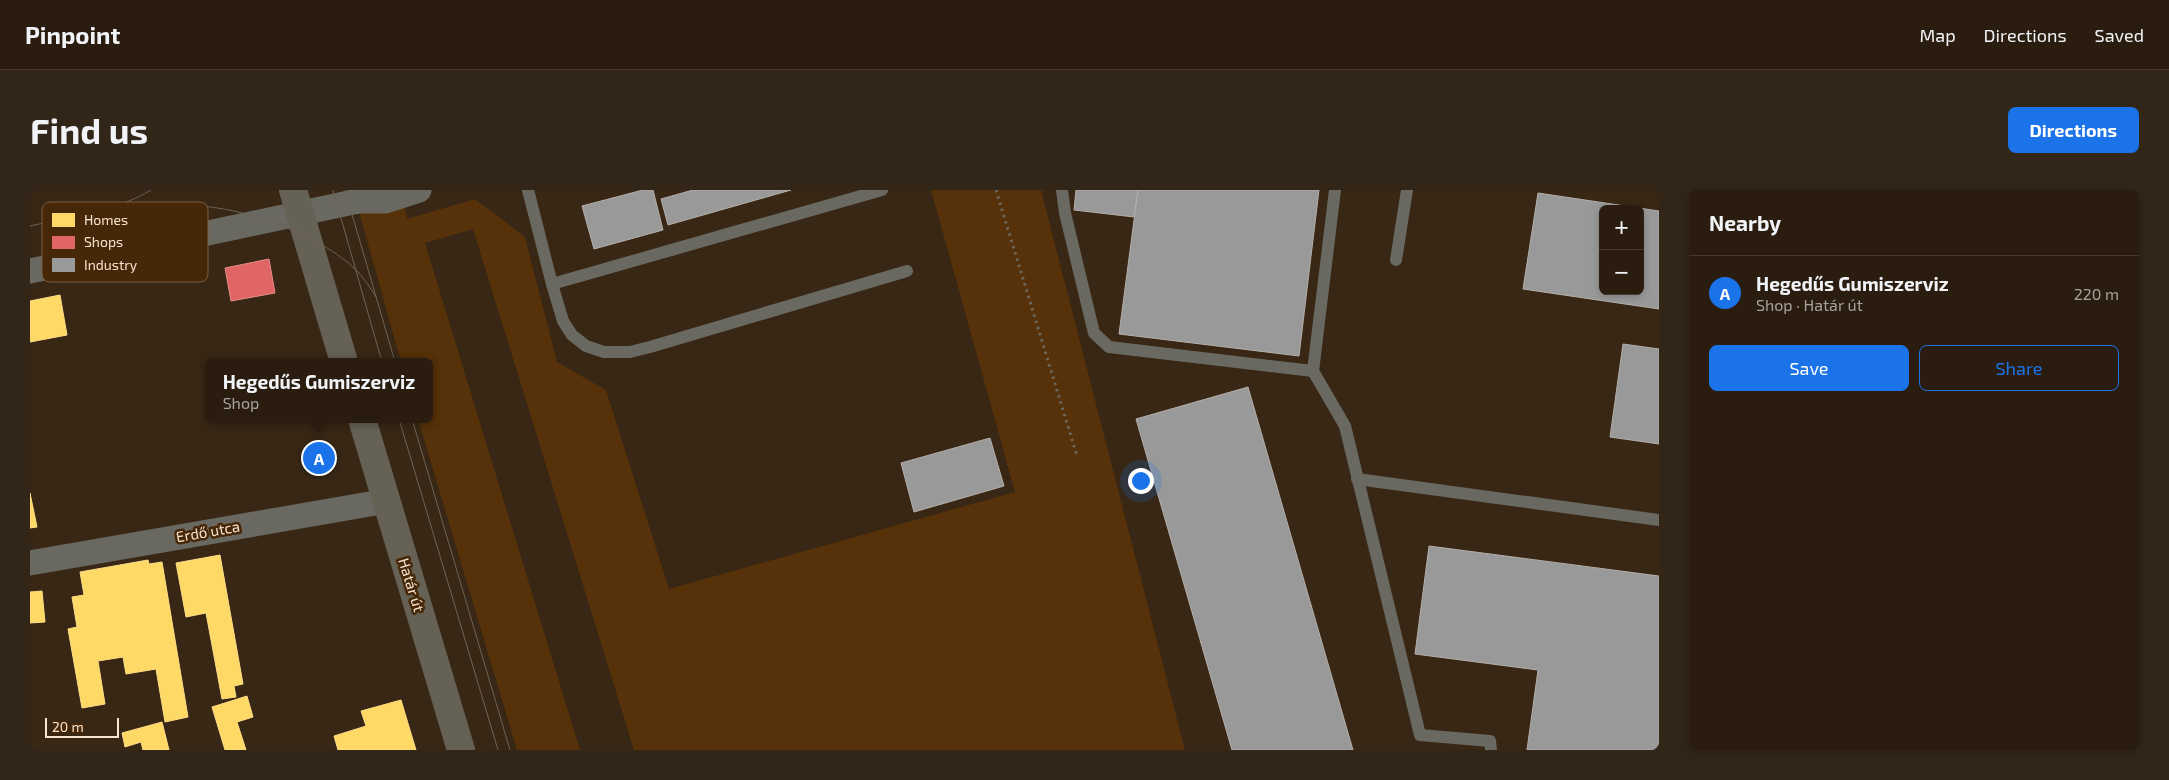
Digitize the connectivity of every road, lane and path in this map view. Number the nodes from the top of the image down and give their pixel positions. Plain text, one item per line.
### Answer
1 (418, 190) edge
2 (528, 190) edge
3 (882, 190) edge
4 (996, 190) edge
5 (1062, 190) edge
6 (1335, 190) edge
7 (1407, 190) edge
8 (366, 195) edge
9 (296, 201) edge
10 (208, 224) edge
11 (1396, 260) dead end
12 (907, 271) dead end
13 (552, 284) junction
14 (343, 358) edge
15 (1313, 371) junction
16 (363, 423) edge
17 (1077, 456) dead end
18 (1357, 479) junction
19 (386, 501) junction
20 (1659, 520) edge
21 (30, 563) edge
22 (461, 750) edge
23 (1491, 750) edge

1 - 8 street
2 - 13 lane
3 - 13 lane
4 - 17 path
5 - 15 lane
6 - 15 lane
7 - 11 lane
8 - 9 street
9 - 10 street
9 - 14 main road
12 - 13 lane
15 - 18 lane
16 - 19 main road, Határ út
18 - 20 lane
18 - 23 lane
19 - 21 street, Erdő utca
19 - 22 main road, Határ út

